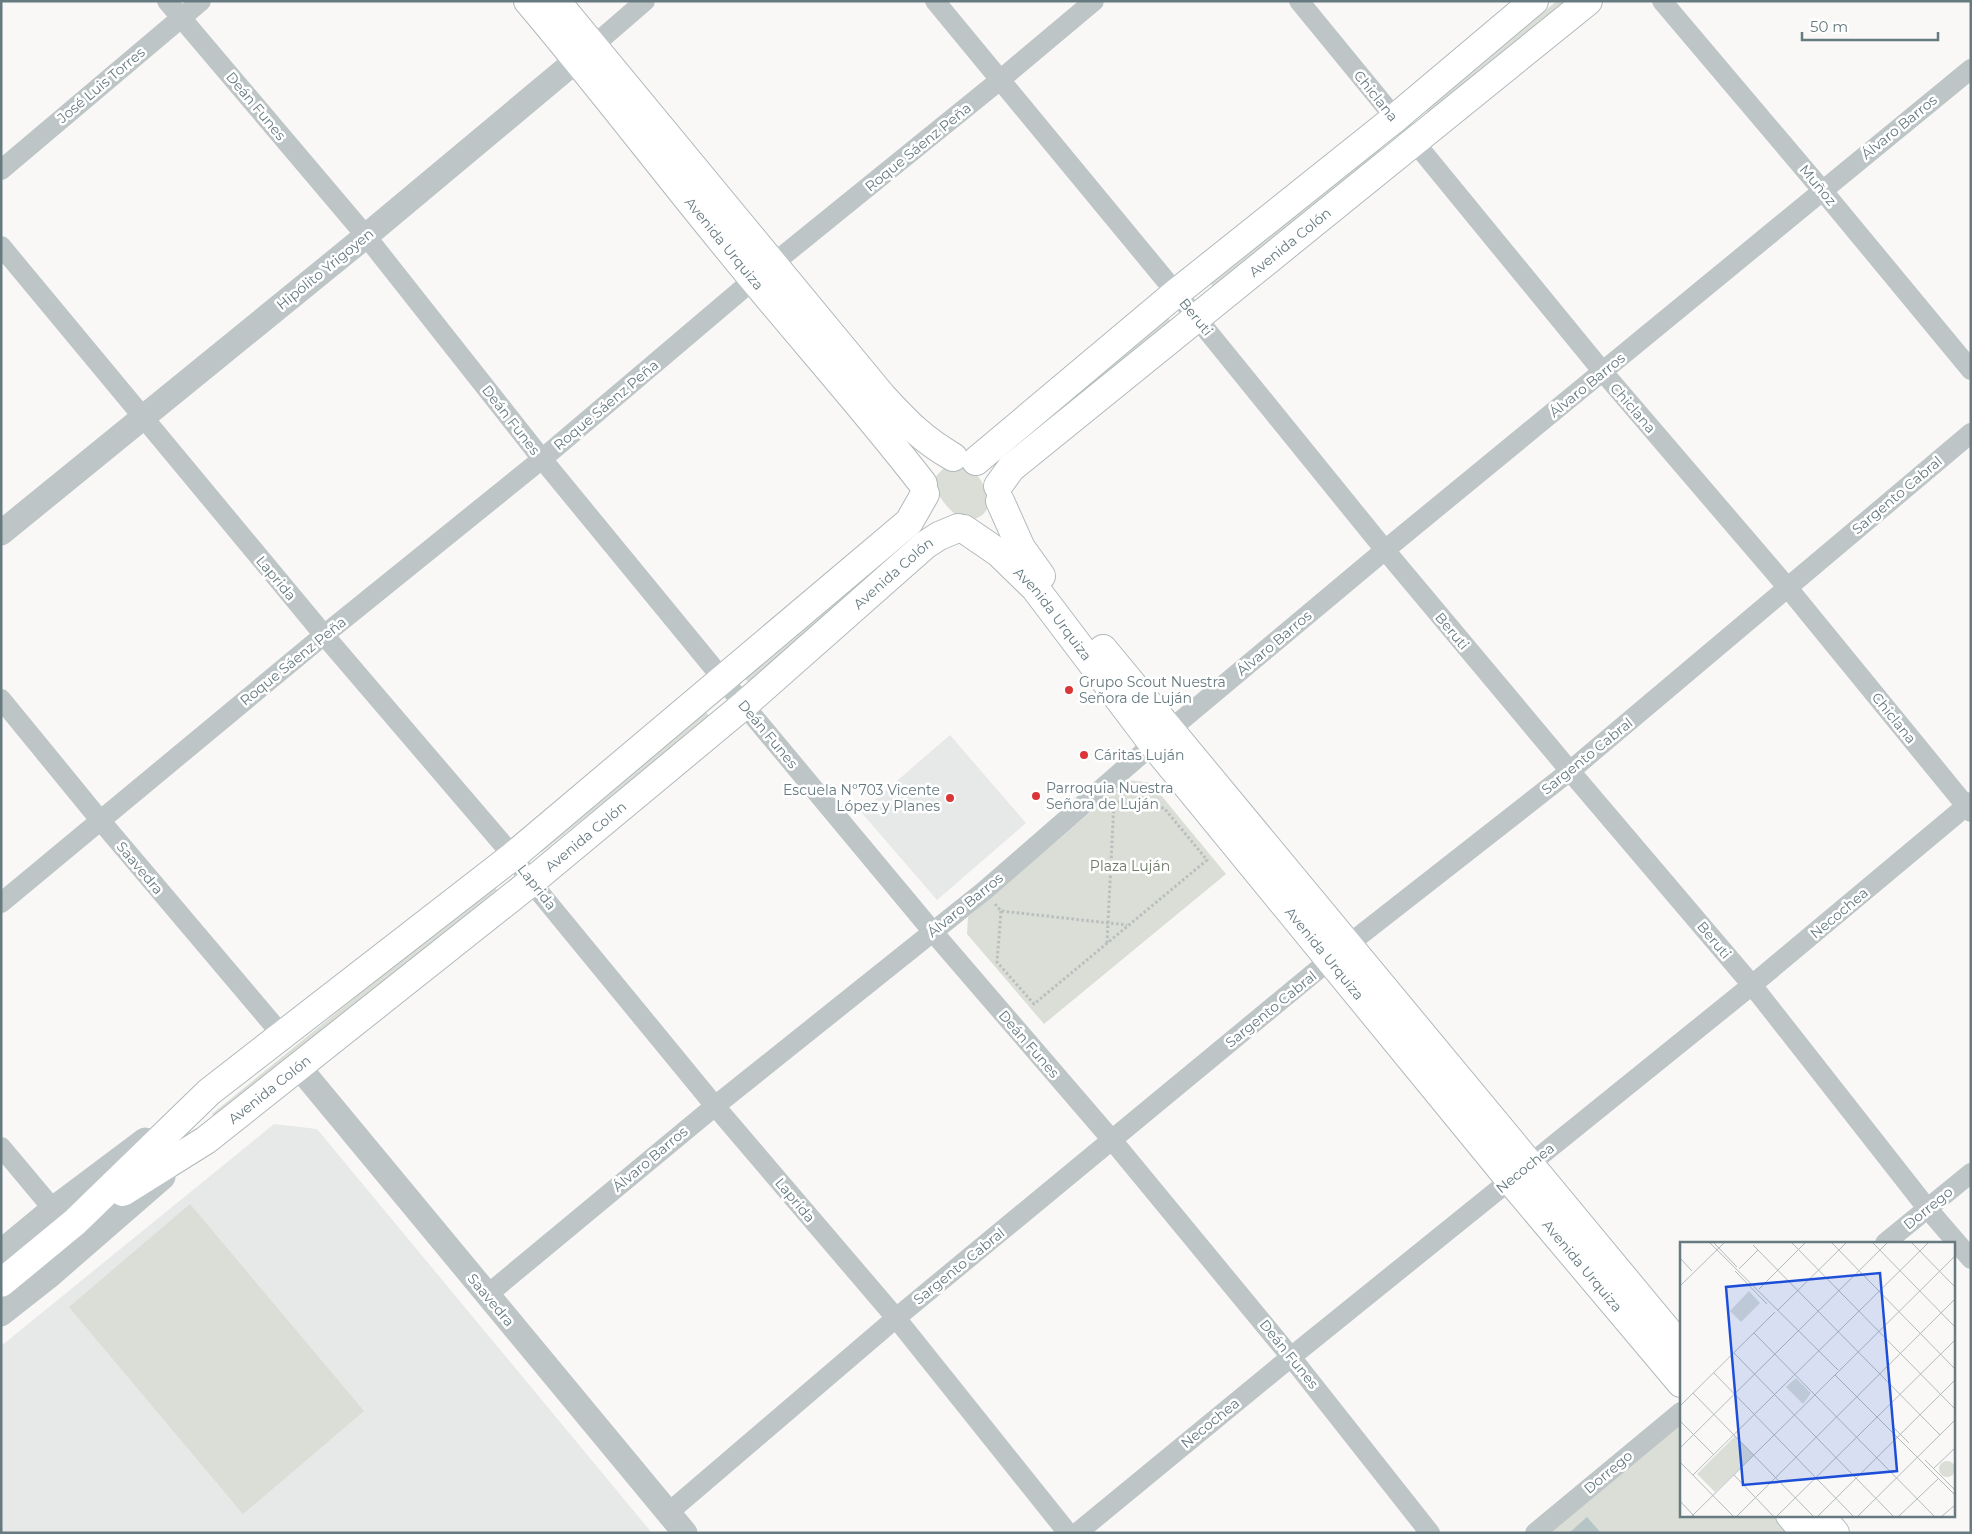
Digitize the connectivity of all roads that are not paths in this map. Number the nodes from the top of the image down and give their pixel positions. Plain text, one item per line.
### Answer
1 (167, 1) edge
2 (201, 1) edge
3 (528, 1) edge
4 (556, 1) edge
5 (646, 1) edge
6 (936, 1) edge
7 (1094, 1) edge
8 (1299, 1) edge
9 (1534, 1) edge
10 (1588, 1) edge
11 (1662, 1) edge
12 (181, 18) junction
13 (585, 53) junction
14 (1971, 69) edge
15 (1000, 80) junction
16 (1394, 119) junction
17 (1414, 142) junction
18 (1, 170) edge
19 (1822, 190) junction
20 (366, 236) junction
21 (1, 246) edge
22 (763, 272) junction
23 (1176, 292) junction
24 (1196, 317) junction
25 (1971, 370) edge
26 (1603, 372) junction
27 (142, 417) junction
28 (1971, 433) edge
29 (542, 459) junction
30 (964, 459) junction
31 (924, 489) junction
32 (999, 494) junction
33 (961, 528) junction
34 (1, 533) edge
35 (1385, 550) junction
36 (1788, 588) junction
37 (324, 636) junction
38 (723, 678) junction
39 (1, 699) edge
40 (744, 705) junction
41 (1162, 737) junction
42 (1570, 771) junction
43 (1969, 807) edge
44 (100, 820) junction
45 (513, 856) junction
46 (531, 882) junction
47 (1, 903) edge
48 (933, 932) junction
49 (1340, 952) junction
50 (1752, 985) junction
51 (282, 1035) junction
52 (298, 1066) junction
53 (715, 1106) junction
54 (206, 1140) junction
55 (1112, 1140) junction
56 (1, 1147) edge
57 (1519, 1173) junction
58 (1971, 1173) edge
59 (1927, 1208) junction
60 (64, 1216) junction
61 (1886, 1242) edge
62 (1, 1252) edge
63 (1971, 1259) edge
64 (1, 1283) edge
65 (487, 1295) junction
66 (1, 1314) edge
67 (896, 1318) junction
68 (1680, 1346) edge
69 (1291, 1357) junction
70 (1680, 1382) edge
71 (1680, 1413) edge
72 (668, 1513) junction
73 (1791, 1516) edge
74 (1821, 1516) edge
75 (685, 1533) edge
76 (1068, 1533) edge
77 (1077, 1533) edge
78 (1430, 1533) edge
79 (1535, 1533) edge
80 (1805, 1533) edge
81 (1835, 1533) edge

1 - 12 street, Deán Funes
2 - 12 street, José Luis Torres
3 - 13 main road, Avenida Urquiza
4 - 13 main road, Avenida Urquiza
5 - 13 street, Hipólito Yrigoyen
6 - 15 street, Beruti
7 - 15 street, Roque Sáenz Peña
8 - 16 street, Chiclana
9 - 16 main road
10 - 17 main road, Avenida Colón
11 - 19 street, Muñoz
12 - 18 street, José Luis Torres
12 - 20 street, Deán Funes
13 - 20 street, Hipólito Yrigoyen
13 - 22 main road, Avenida Urquiza
14 - 19 street, Álvaro Barros
15 - 22 street, Roque Sáenz Peña
15 - 23 street, Beruti
16 - 17 street, Chiclana
16 - 23 main road
17 - 24 main road, Avenida Colón
17 - 26 street, Chiclana
19 - 25 street, Muñoz
19 - 26 street, Álvaro Barros
20 - 27 street, Hipólito Yrigoyen
20 - 29 street, Deán Funes
21 - 27 street, Laprida
22 - 29 street, Roque Sáenz Peña
22 - 30 main road, Avenida Urquiza
22 - 31 main road, Avenida Urquiza
23 - 24 street, Beruti
23 - 30 main road
24 - 32 main road, Avenida Colón
24 - 35 street, Beruti
26 - 35 street, Álvaro Barros
26 - 36 street, Chiclana
27 - 34 street, Hipólito Yrigoyen
27 - 37 street, Laprida
28 - 36 street, Sargento Cabral
29 - 37 street, Roque Sáenz Peña
29 - 38 street, Deán Funes
30 - 31 main road
30 - 32 main road
31 - 33 main road
31 - 38 main road, Avenida Colón
32 - 33 main road
32 - 41 main road, Avenida Urquiza
33 - 40 main road, Avenida Colón
33 - 41 main road, Avenida Urquiza
35 - 41 street, Álvaro Barros
35 - 42 street, Beruti
36 - 42 street, Sargento Cabral
36 - 43 street, Chiclana
37 - 44 street, Roque Sáenz Peña
37 - 45 street, Laprida
38 - 40 street, Deán Funes
38 - 45 main road, Avenida Colón
39 - 44 street, Saavedra
40 - 46 main road, Avenida Colón
40 - 48 street, Deán Funes
41 - 48 street, Álvaro Barros
41 - 49 main road, Avenida Urquiza
42 - 49 street, Sargento Cabral
42 - 50 street, Beruti
43 - 50 street, Necochea
44 - 47 street, Roque Sáenz Peña
44 - 51 street, Saavedra
45 - 46 street, Laprida
45 - 51 main road, Avenida Colón
46 - 52 main road, Avenida Colón
46 - 53 street, Laprida
48 - 53 street, Álvaro Barros
48 - 55 street, Deán Funes
49 - 55 street, Sargento Cabral
49 - 57 main road, Avenida Urquiza
50 - 57 street, Necochea
50 - 59 street, Beruti
51 - 60 main road, Avenida Colón
52 - 54 main road, Avenida Colón
52 - 65 street, Saavedra
53 - 65 street, Álvaro Barros
53 - 67 street, Laprida
54 - 60 main road, Avenida Colón
54 - 66 street, Avenida Colón
55 - 67 street, Sargento Cabral
55 - 69 street, Deán Funes
56 - 60 street
57 - 68 main road, Avenida Urquiza
57 - 69 street, Necochea
57 - 70 main road, Avenida Urquiza
58 - 59 street, Dorrego
59 - 61 street, Dorrego
59 - 63 street, Beruti
60 - 62 street, Avenida Colón
60 - 64 main road, Avenida Colón
65 - 72 street, Saavedra
67 - 72 street, Sargento Cabral
67 - 76 street, Laprida
69 - 77 street, Necochea
69 - 78 street, Deán Funes
71 - 79 street, Dorrego
72 - 75 street, Saavedra
73 - 80 main road
74 - 81 main road

